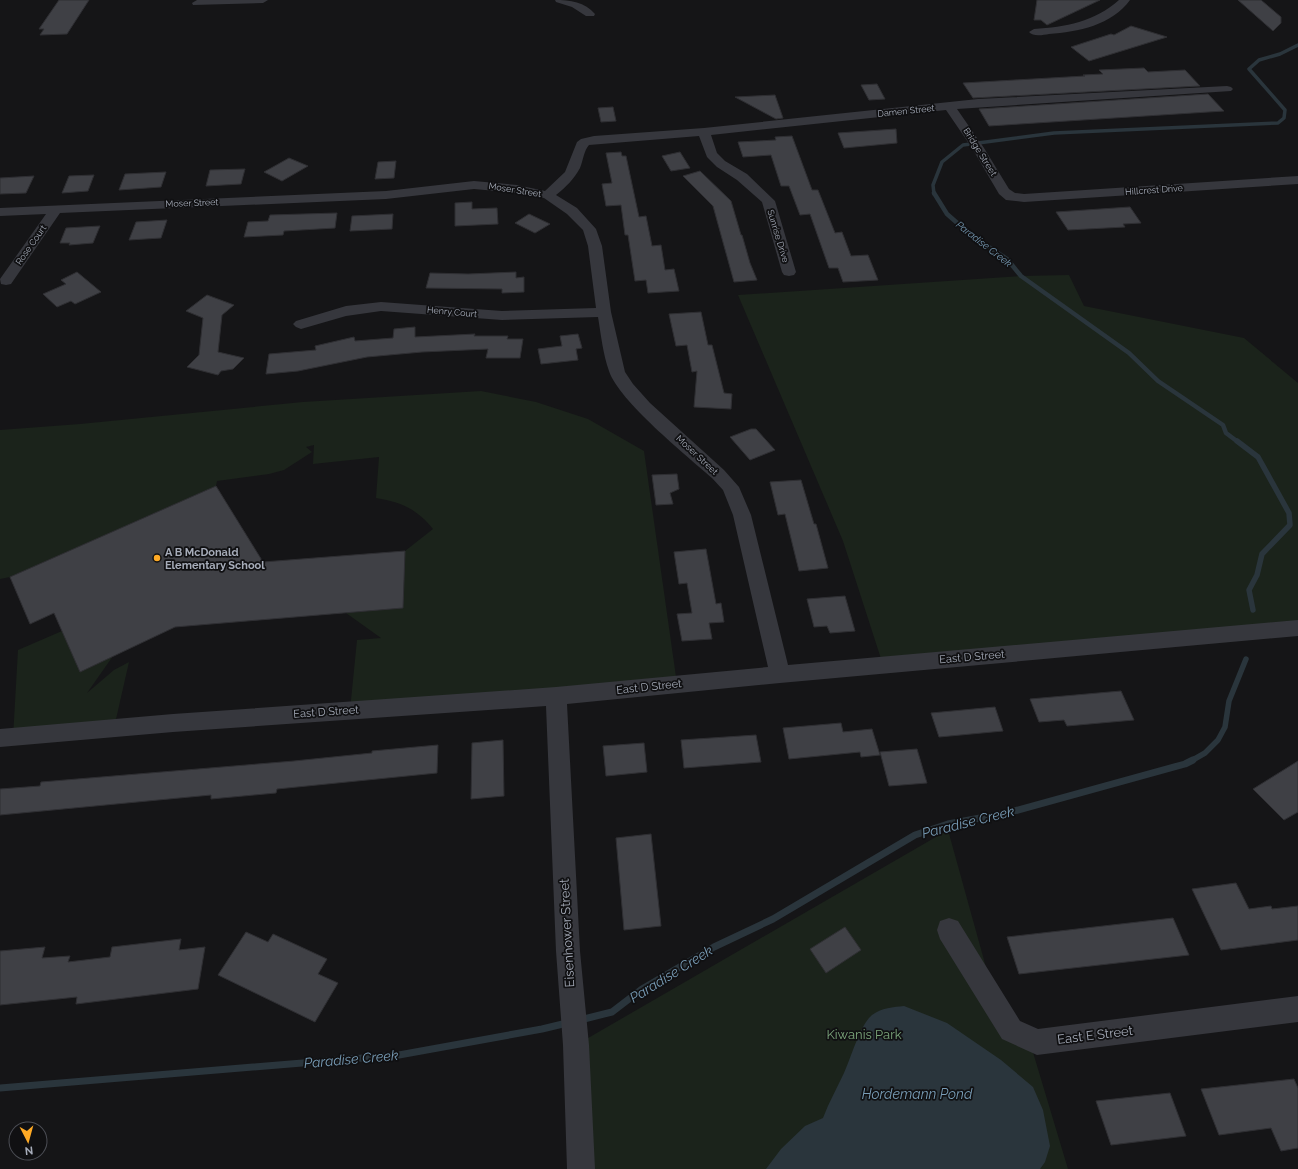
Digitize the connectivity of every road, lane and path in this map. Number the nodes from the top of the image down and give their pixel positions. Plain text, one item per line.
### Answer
1 (263, 0) edge
2 (560, 0) edge
3 (588, 0) edge
4 (1125, 0) edge
5 (197, 3) dead end
6 (576, 5) junction
7 (590, 14) dead end
8 (1034, 32) dead end
9 (1227, 89) dead end
10 (950, 107) junction
11 (704, 132) junction
12 (1298, 180) edge
13 (548, 195) junction
14 (1011, 197) joint
15 (56, 209) junction
16 (0, 212) edge
17 (789, 272) dead end
18 (6, 281) dead end
19 (604, 312) junction
20 (301, 324) dead end
21 (1298, 628) edge
22 (780, 674) junction
23 (556, 696) junction
24 (0, 738) edge
25 (949, 930) dead end
26 (1298, 1009) edge
27 (581, 1169) edge

1 - 5 street
2 - 6 street
3 - 6 street
4 - 8 street
6 - 7 street
9 - 10 street, Damen Street
10 - 11 street, Damen Street
10 - 14 street, Bridge Street
11 - 13 street, Damen Street
11 - 17 street, Sunrise Drive
12 - 14 street, Hillcrest Drive
13 - 15 street, Moser Street
13 - 19 street, Moser Street
15 - 16 street, Moser Street
15 - 18 street, Rose Court
19 - 20 street, Henry Court
19 - 22 street, Moser Street
21 - 22 street, East D Street
22 - 23 street, East D Street
23 - 24 street, East D Street
23 - 27 street, Eisenhower Street
25 - 26 street, East E Street

